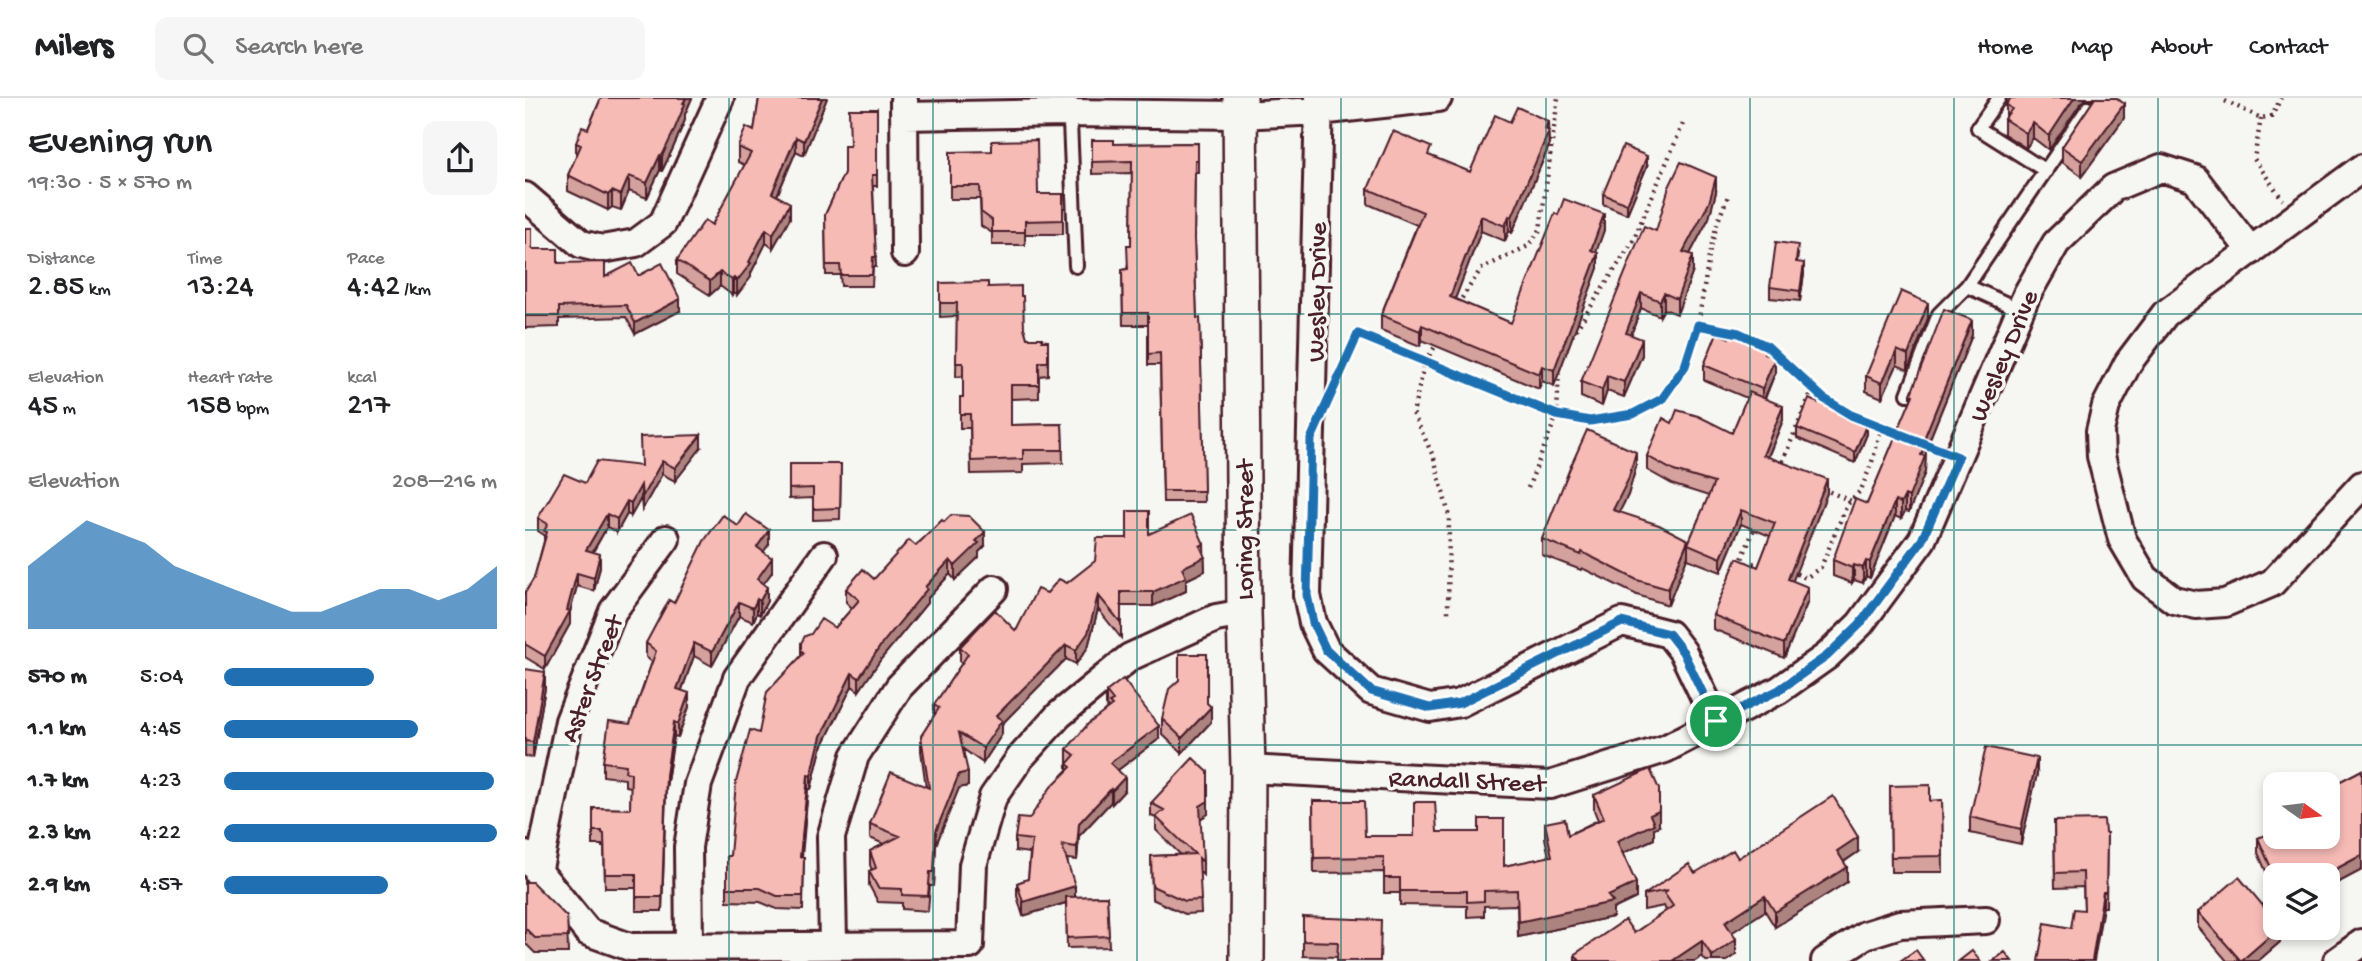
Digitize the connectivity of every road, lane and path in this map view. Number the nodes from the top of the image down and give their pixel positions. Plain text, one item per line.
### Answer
1 (720, 98) edge
2 (1438, 98) edge
3 (1558, 98) edge
4 (2000, 98) edge
5 (2281, 98) edge
6 (2225, 101) dead end
7 (1319, 104) edge
8 (1069, 106) edge
9 (904, 107) edge
10 (1240, 107) edge
11 (2088, 108) edge
12 (2261, 118) junction
13 (1683, 124) dead end
14 (2362, 169) edge
15 (2046, 172) junction
16 (525, 196) edge
17 (1728, 196) dead end
18 (2296, 218) junction
19 (2251, 251) junction
20 (905, 253) dead end
21 (1076, 266) dead end
22 (1967, 286) junction
23 (1456, 308) edge
24 (2020, 310) junction
25 (1698, 325) junction
26 (1439, 340) edge
27 (1569, 340) edge
28 (1560, 358) edge
29 (1425, 362) junction
30 (1337, 381) dead end
31 (1813, 388) junction
32 (1908, 394) edge
33 (1842, 409) edge
34 (1557, 415) junction
35 (1851, 415) edge
36 (1882, 427) junction
37 (1907, 437) edge
38 (1791, 475) edge
39 (1815, 485) edge
40 (2362, 485) edge
41 (1528, 488) dead end
42 (1851, 501) junction
43 (1759, 517) edge
44 (666, 539) dead end
45 (824, 555) dead end
46 (1768, 562) edge
47 (1781, 568) edge
48 (994, 589) dead end
49 (1244, 613) junction
50 (1448, 615) dead end
51 (1716, 721) junction
52 (1248, 769) junction
53 (531, 864) edge
54 (1986, 920) dead end
55 (2362, 943) edge
56 (833, 944) junction
57 (689, 947) junction
58 (1247, 961) edge
59 (1825, 961) edge
60 (2337, 961) edge

1 - 16 street
2 - 7 street
3 - 23 path
4 - 15 lane
5 - 12 path
6 - 12 path
7 - 10 street
7 - 51 street, Wesley Drive
8 - 9 street
8 - 10 street
8 - 21 lane
9 - 20 street
10 - 49 street, Loring Street
11 - 15 lane
12 - 18 path
13 - 27 path
14 - 18 street
15 - 22 lane
17 - 25 path
18 - 19 street
19 - 24 street, Wesley Drive
19 - 40 street
22 - 24 lane
22 - 32 lane
24 - 51 street, Wesley Drive
25 - 31 path
25 - 34 path
26 - 29 path
28 - 34 path
29 - 30 path
29 - 34 path
29 - 50 path
31 - 33 path
31 - 38 path
34 - 41 path
35 - 36 path
36 - 37 path
36 - 42 path
39 - 42 path
42 - 47 path
43 - 46 path
44 - 53 street, Aster Street
45 - 57 street
48 - 56 street
49 - 52 street, Loring Street
49 - 56 street
51 - 52 street, Randall Street
52 - 58 street, Loring Street
53 - 57 street
54 - 59 street
55 - 60 street
56 - 57 street

